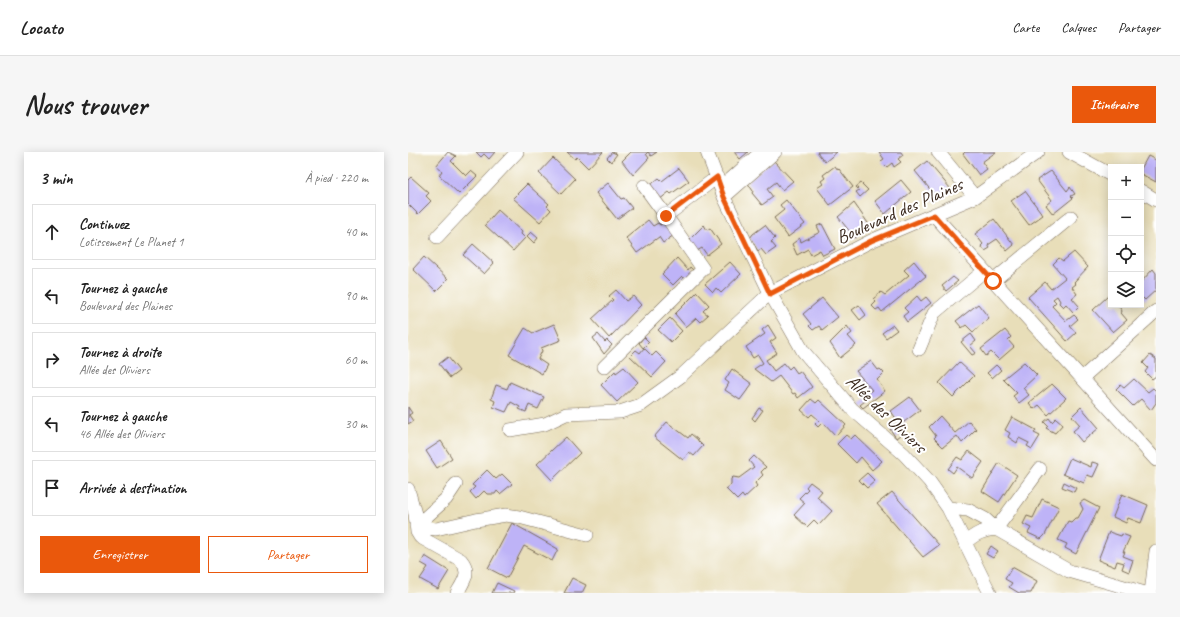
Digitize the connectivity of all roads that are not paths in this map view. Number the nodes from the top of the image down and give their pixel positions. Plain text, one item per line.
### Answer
1 (517, 152) edge
2 (707, 152) edge
3 (761, 152) edge
4 (775, 152) edge
5 (938, 152) edge
6 (1038, 152) edge
7 (1069, 152) edge
8 (1108, 173) edge
9 (644, 186) dead end
10 (721, 187) junction
11 (1144, 193) edge
12 (975, 197) junction
13 (1156, 200) edge
14 (934, 215) junction
15 (666, 216) junction
16 (1072, 217) dead end
17 (437, 237) dead end
18 (984, 271) junction
19 (993, 281) junction
20 (770, 294) junction
21 (1156, 311) edge
22 (919, 349) dead end
23 (604, 367) dead end
24 (1082, 378) junction
25 (510, 430) dead end
26 (1156, 460) edge
27 (1040, 469) dead end
28 (456, 484) dead end
29 (408, 489) edge
30 (948, 508) junction
31 (416, 526) junction
32 (996, 529) junction
33 (587, 535) dead end
34 (966, 543) junction
35 (1156, 551) edge
36 (457, 593) edge
37 (990, 593) edge
38 (1145, 593) edge
39 (1151, 593) edge

1 - 17 street
2 - 10 street, Allée des Oliviers
3 - 10 street
4 - 10 street
5 - 12 street
6 - 12 street, Boulevard des Plaines
7 - 8 street
9 - 15 street
10 - 15 street
10 - 20 street, Allée des Oliviers
11 - 13 street
12 - 14 street, Boulevard des Plaines
14 - 18 street
14 - 20 street, Boulevard des Plaines
15 - 23 street
16 - 19 street
18 - 19 street
18 - 22 street
19 - 24 street
20 - 25 street, Boulevard des Plaines
20 - 30 street, Allée des Oliviers
21 - 24 street
24 - 26 street
27 - 32 street
28 - 31 street
29 - 31 street
30 - 32 street
30 - 34 street, Allée des Oliviers
31 - 33 street
31 - 36 street
32 - 34 street
32 - 38 street
34 - 37 street, Allée des Oliviers
35 - 39 street

